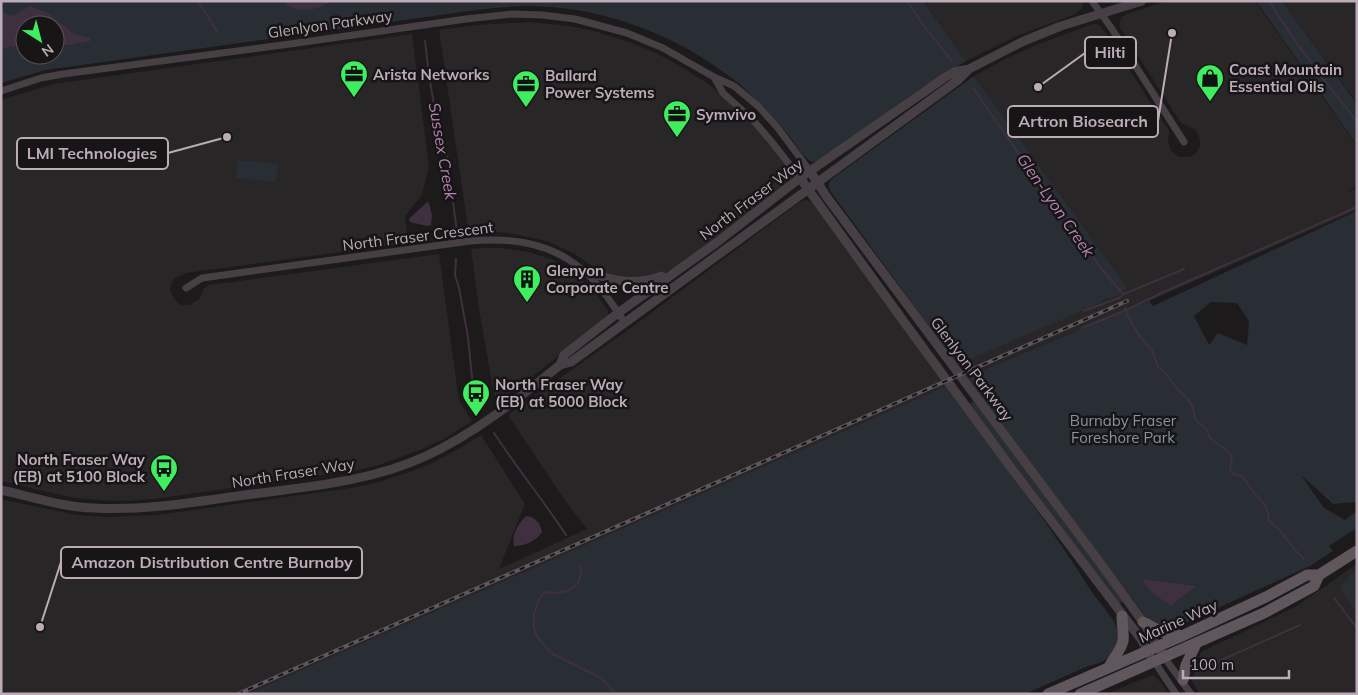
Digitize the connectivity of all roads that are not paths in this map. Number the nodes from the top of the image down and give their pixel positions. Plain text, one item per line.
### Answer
1 (1092, 1) edge
2 (1142, 1) edge
3 (1101, 14) junction
4 (968, 69) junction
5 (714, 77) junction
6 (1, 91) edge
7 (1184, 142) dead end
8 (810, 171) junction
9 (800, 178) junction
10 (818, 183) junction
11 (809, 190) junction
12 (584, 271) junction
13 (674, 272) junction
14 (186, 288) dead end
15 (618, 313) junction
16 (626, 323) junction
17 (560, 364) junction
18 (1, 490) edge
19 (1357, 551) edge
20 (1319, 575) junction
21 (1122, 616) junction
22 (1143, 622) junction
23 (1182, 636) junction
24 (1196, 644) junction
25 (1156, 654) junction
26 (1109, 667) junction
27 (1183, 680) junction
28 (1048, 694) edge
29 (1080, 694) edge
30 (1176, 694) edge
31 (1191, 694) edge

1 - 3 street
2 - 3 street, North Fraser Way
3 - 4 street, North Fraser Way
3 - 7 street
4 - 8 street, North Fraser Way
4 - 10 street, North Fraser Way
5 - 6 street, Glenlyon Parkway
5 - 8 street, Glenlyon Parkway
5 - 9 street, Glenlyon Parkway
8 - 9 street, North Fraser Way
8 - 10 street, Glenlyon Parkway
9 - 11 street, Glenlyon Parkway
9 - 13 street, North Fraser Way
10 - 11 street, North Fraser Way
10 - 22 street, Glenlyon Parkway
11 - 16 street, North Fraser Way
11 - 21 street, Glenlyon Parkway
12 - 13 street
12 - 14 street, North Fraser Crescent
12 - 15 street, North Fraser Crescent
13 - 15 street, North Fraser Way
15 - 16 street, North Fraser Crescent
15 - 17 street, North Fraser Way
16 - 17 street, North Fraser Way
17 - 18 street, North Fraser Way
19 - 20 main road, Marine Way
20 - 23 main road, Marine Way
20 - 24 main road, Marine Way
21 - 25 street, Glenlyon Parkway
21 - 26 main road
22 - 23 main road
22 - 25 street, Glenlyon Parkway
23 - 25 main road, Marine Way
24 - 25 main road, Marine Way
24 - 27 main road
25 - 26 main road, Marine Way
25 - 27 street, Glenlyon Parkway
25 - 29 main road, Marine Way
25 - 30 street, Glenlyon Parkway
26 - 28 main road, Marine Way
27 - 31 street, Glenlyon Parkway

